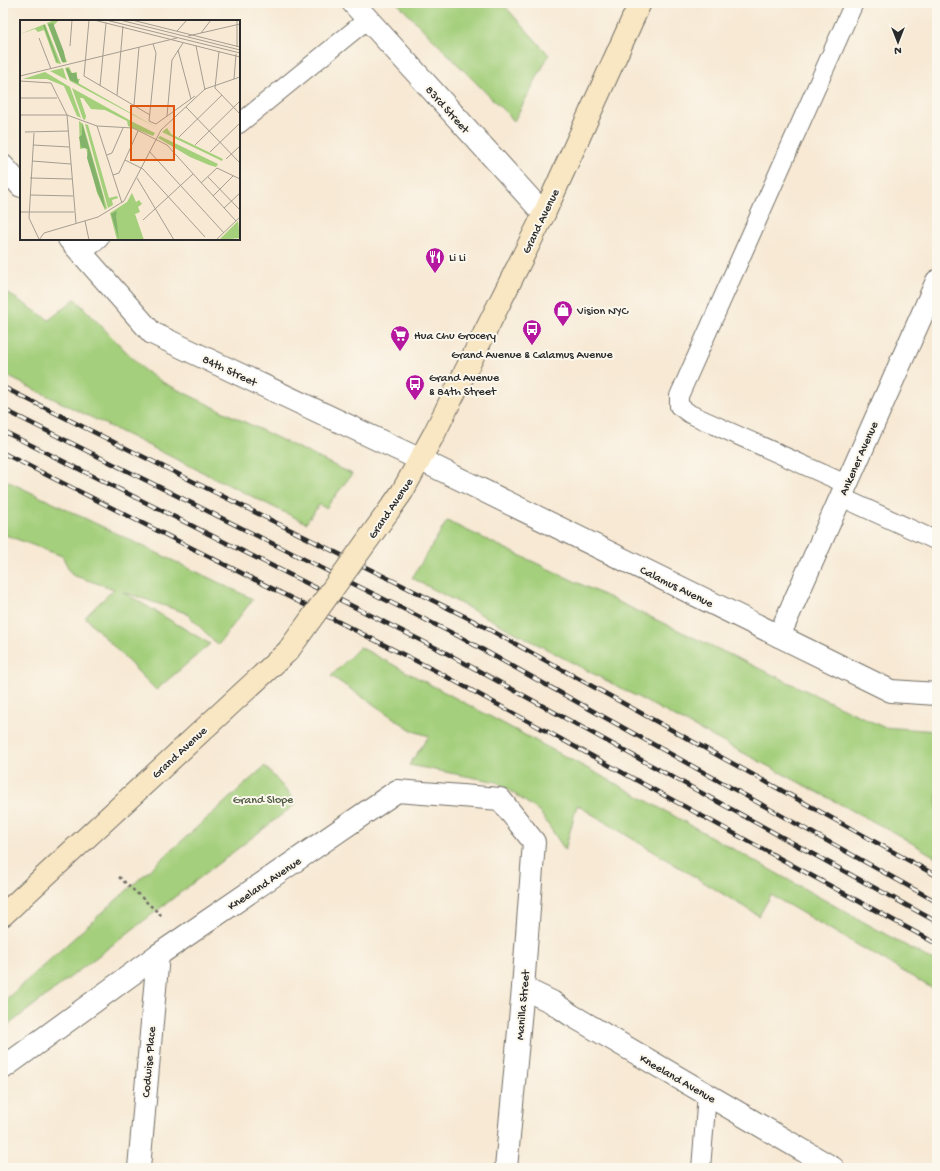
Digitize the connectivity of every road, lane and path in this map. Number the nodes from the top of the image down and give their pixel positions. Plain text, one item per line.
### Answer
1 (353, 3) edge
2 (640, 3) edge
3 (854, 3) edge
4 (368, 19) junction
5 (240, 123) edge
6 (3, 166) edge
7 (20, 185) edge
8 (544, 214) junction
9 (96, 240) edge
10 (75, 246) edge
11 (937, 281) edge
12 (421, 460) junction
13 (843, 490) junction
14 (937, 541) edge
15 (779, 636) junction
16 (937, 694) edge
17 (534, 842) joint
18 (119, 876) dead end
19 (3, 915) edge
20 (162, 916) dead end
21 (158, 955) junction
22 (523, 988) junction
23 (3, 1068) edge
24 (707, 1094) junction
25 (138, 1168) edge
26 (506, 1168) edge
27 (700, 1168) edge
28 (833, 1168) edge

1 - 4 street, 83rd Street
2 - 8 main road, Grand Avenue
3 - 13 lane
4 - 5 lane
4 - 8 street, 83rd Street
6 - 7 street
8 - 12 main road, Grand Avenue
9 - 10 lane
10 - 12 street, 84th Street
11 - 13 street, Ankener Avenue
12 - 15 street, Calamus Avenue
12 - 19 main road, Grand Avenue, bridge
13 - 14 lane
13 - 15 street, Ankener Avenue
15 - 16 street, Calamus Avenue
17 - 21 street, Kneeland Avenue
17 - 22 street, Manilla Street
18 - 20 path
21 - 23 street, Kneeland Avenue
21 - 25 street, Codwise Place
22 - 24 street, Kneeland Avenue
22 - 26 street, Manilla Street
24 - 27 lane
24 - 28 street, Kneeland Avenue

